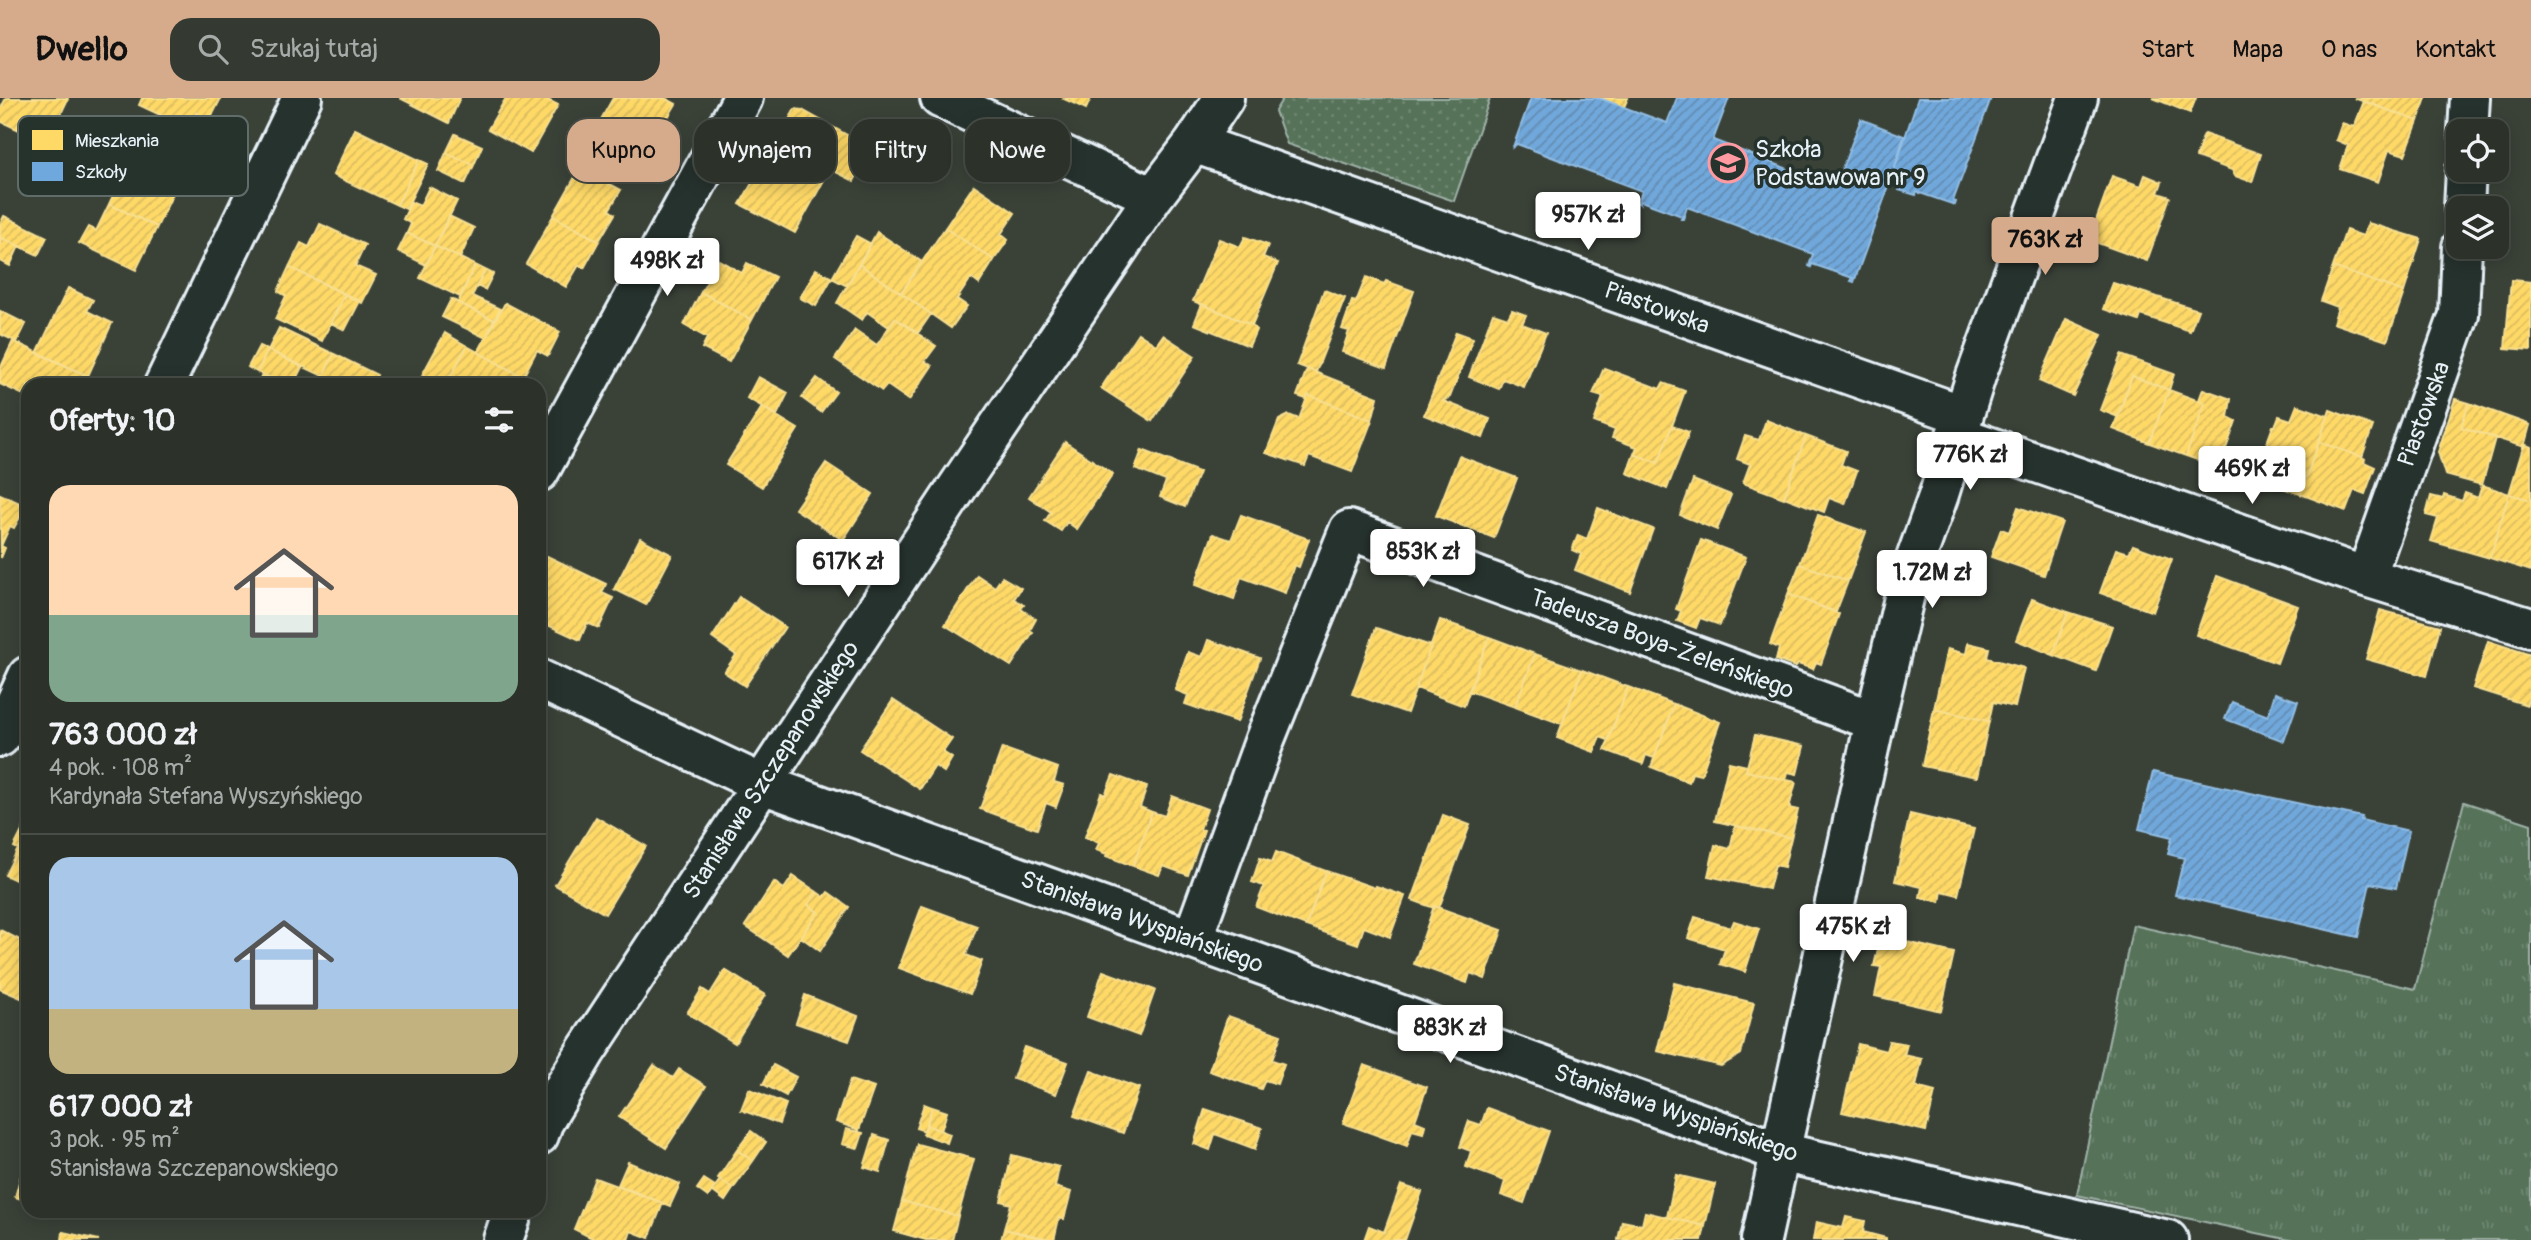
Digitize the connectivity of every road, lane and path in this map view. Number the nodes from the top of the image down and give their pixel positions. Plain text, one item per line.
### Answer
1 (302, 98) edge
2 (743, 98) edge
3 (940, 98) edge
4 (1224, 98) edge
5 (2078, 98) edge
6 (2470, 98) edge
7 (2469, 119) edge
8 (1194, 144) junction
9 (1153, 197) junction
10 (2461, 259) edge
11 (167, 378) edge
12 (1959, 425) junction
13 (546, 459) edge
14 (2366, 577) junction
15 (2531, 628) edge
16 (546, 682) edge
17 (21, 691) edge
18 (1875, 721) junction
19 (0, 737) edge
20 (762, 784) junction
21 (1192, 940) junction
22 (546, 1117) edge
23 (1780, 1152) junction
24 (511, 1218) edge
25 (503, 1240) edge
26 (1761, 1240) edge
27 (2168, 1240) edge

1 - 11 street
2 - 13 street
3 - 9 street
4 - 8 street, Stanisława Szczepanowskiego
5 - 12 street
6 - 7 street
8 - 9 street, Stanisława Szczepanowskiego
8 - 12 street, Piastowska
9 - 20 street, Stanisława Szczepanowskiego
10 - 14 street, Piastowska
12 - 14 street, Piastowska
12 - 18 street
14 - 15 street, Piastowska
16 - 20 street, Stanisława Wyspiańskiego
17 - 19 street
18 - 21 street, Tadeusza Boya-Żeleńskiego
18 - 23 street
20 - 21 street, Stanisława Wyspiańskiego
20 - 22 street, Stanisława Szczepanowskiego
21 - 23 street, Stanisława Wyspiańskiego
23 - 26 street
23 - 27 street, Stanisława Wyspiańskiego
24 - 25 street

